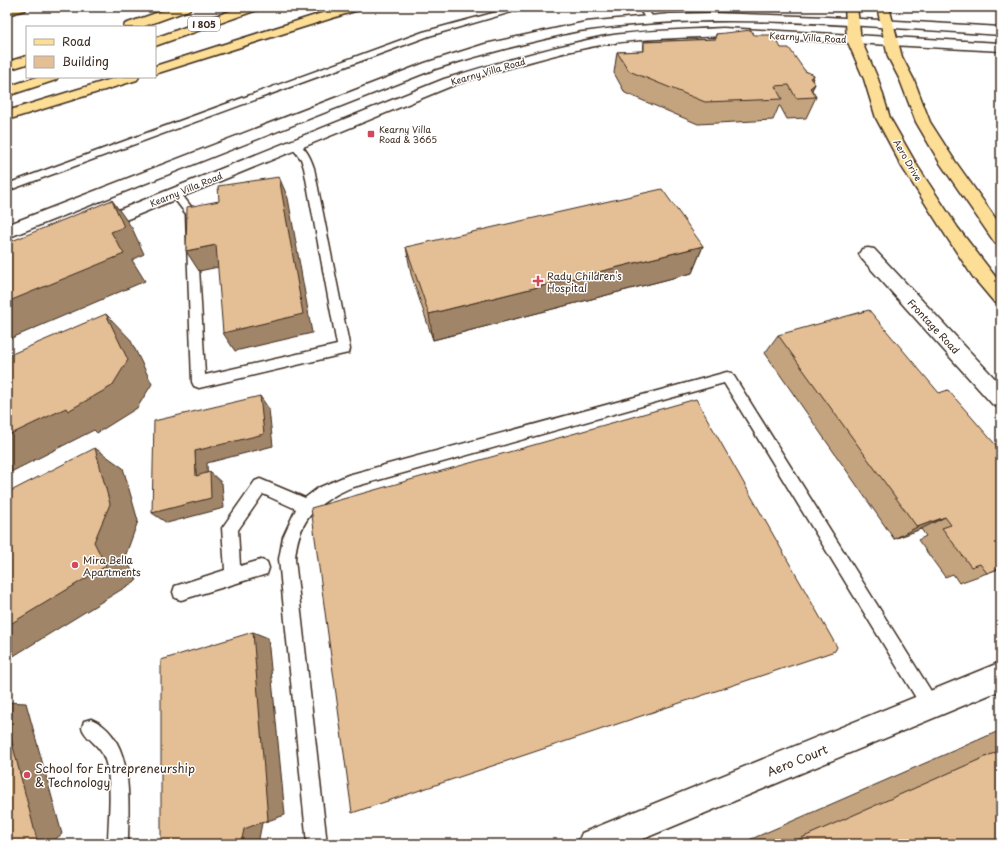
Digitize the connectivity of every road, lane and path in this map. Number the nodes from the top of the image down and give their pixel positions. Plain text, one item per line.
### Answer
1 (21, 7) edge
2 (186, 7) edge
3 (253, 7) edge
4 (354, 7) edge
5 (525, 7) edge
6 (851, 7) edge
7 (883, 7) edge
8 (7, 11) edge
9 (646, 13) edge
10 (851, 22) junction
11 (886, 24) junction
12 (133, 26) edge
13 (1001, 31) edge
14 (854, 40) junction
15 (890, 41) junction
16 (156, 42) edge
17 (1001, 48) edge
18 (26, 60) edge
19 (7, 66) edge
20 (156, 70) edge
21 (48, 78) edge
22 (129, 78) edge
23 (7, 92) edge
24 (7, 116) edge
25 (295, 145) junction
26 (7, 188) edge
27 (175, 193) junction
28 (7, 232) edge
29 (80, 232) edge
30 (1001, 239) edge
31 (868, 254) dead end
32 (1001, 297) edge
33 (1001, 399) edge
34 (306, 506) junction
35 (261, 568) dead end
36 (233, 576) junction
37 (181, 592) dead end
38 (1001, 676) edge
39 (930, 705) junction
40 (91, 728) dead end
41 (118, 844) edge
42 (317, 844) edge
43 (594, 844) edge

1 - 8 main road
2 - 12 main road, I 805
3 - 16 main road, I 805
4 - 20 main road
5 - 26 lane
6 - 10 main road, Aero Drive
7 - 11 main road
9 - 10 main road, Kearny Villa Road
9 - 28 main road, Kearny Villa Road
10 - 11 main road, Kearny Villa Road
10 - 14 main road, Aero Drive
11 - 13 main road, Kearny Villa Road
11 - 15 main road
14 - 15 main road, Kearny Villa Road
14 - 25 main road, Kearny Villa Road
14 - 32 main road, Aero Drive
15 - 17 main road, Kearny Villa Road
15 - 30 main road
18 - 19 main road
21 - 23 main road
22 - 24 main road
25 - 27 main road, Kearny Villa Road
25 - 27 lane
27 - 29 main road, Kearny Villa Road
31 - 33 main road, Frontage Road
34 - 36 lane
34 - 39 lane
34 - 42 lane
35 - 36 lane
36 - 37 lane
38 - 39 main road, Aero Court
39 - 43 main road, Aero Court
40 - 41 lane

